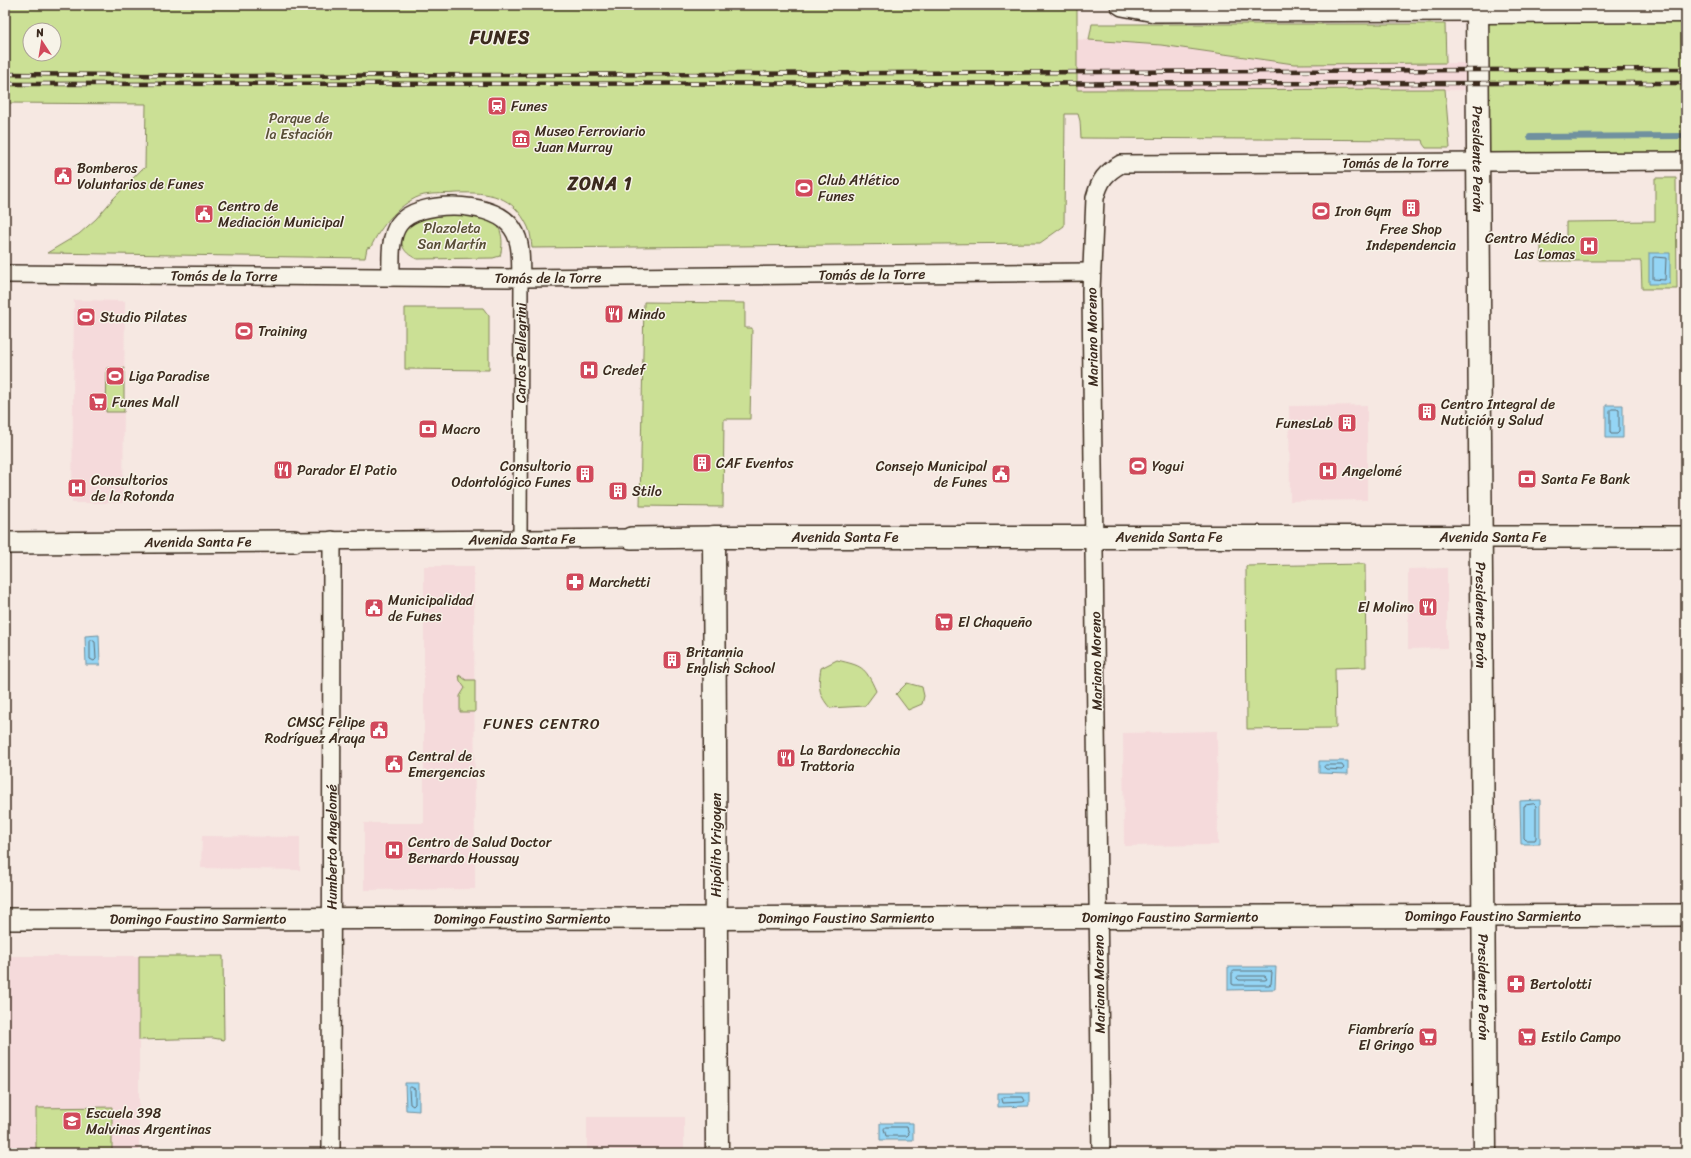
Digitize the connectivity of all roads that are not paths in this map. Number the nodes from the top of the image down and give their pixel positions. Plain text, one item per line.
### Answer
1 (1119, 5) edge
2 (1477, 8) edge
3 (1686, 11) edge
4 (1686, 161) edge
5 (1478, 162) junction
6 (1108, 172) joint
7 (1091, 272) junction
8 (5, 274) edge
9 (391, 277) junction
10 (521, 278) junction
11 (1094, 537) junction
12 (1480, 537) junction
13 (1686, 537) edge
14 (631, 538) joint
15 (714, 538) junction
16 (520, 539) junction
17 (332, 540) junction
18 (294, 541) joint
19 (5, 543) edge
20 (1686, 915) edge
21 (1483, 916) junction
22 (1098, 917) junction
23 (332, 918) junction
24 (716, 918) junction
25 (5, 919) edge
26 (330, 1153) edge
27 (717, 1153) edge
28 (1101, 1153) edge
29 (1485, 1153) edge

1 - 2 street
2 - 3 main road
2 - 5 main road, Presidente Perón
4 - 5 street, Tomás de la Torre
5 - 6 street, Tomás de la Torre
5 - 12 main road, Presidente Perón
6 - 7 street, Mariano Moreno
7 - 10 street, Tomás de la Torre
7 - 11 street, Mariano Moreno
8 - 9 street, Tomás de la Torre
9 - 10 street, Tomás de la Torre
9 - 10 street, Carlos Pellegrini
10 - 16 street, Carlos Pellegrini
11 - 12 main road, Avenida Santa Fe
11 - 15 main road, Avenida Santa Fe
11 - 22 street, Mariano Moreno
12 - 13 street, Avenida Santa Fe
12 - 21 main road, Presidente Perón
14 - 15 street, Avenida Santa Fe
14 - 16 street, Avenida Santa Fe
15 - 24 main road, Hipólito Yrigoyen
16 - 17 street, Avenida Santa Fe
17 - 18 street, Avenida Santa Fe
17 - 23 street, Humberto Angelomé
18 - 19 street, Avenida Santa Fe
20 - 21 street, Domingo Faustino Sarmiento
21 - 22 main road, Domingo Faustino Sarmiento
21 - 29 main road, Presidente Perón
22 - 24 main road, Domingo Faustino Sarmiento
22 - 28 street, Mariano Moreno
23 - 24 street, Domingo Faustino Sarmiento
23 - 25 street, Domingo Faustino Sarmiento
23 - 26 street, Humberto Angelomé
24 - 27 main road, Hipólito Yrigoyen

